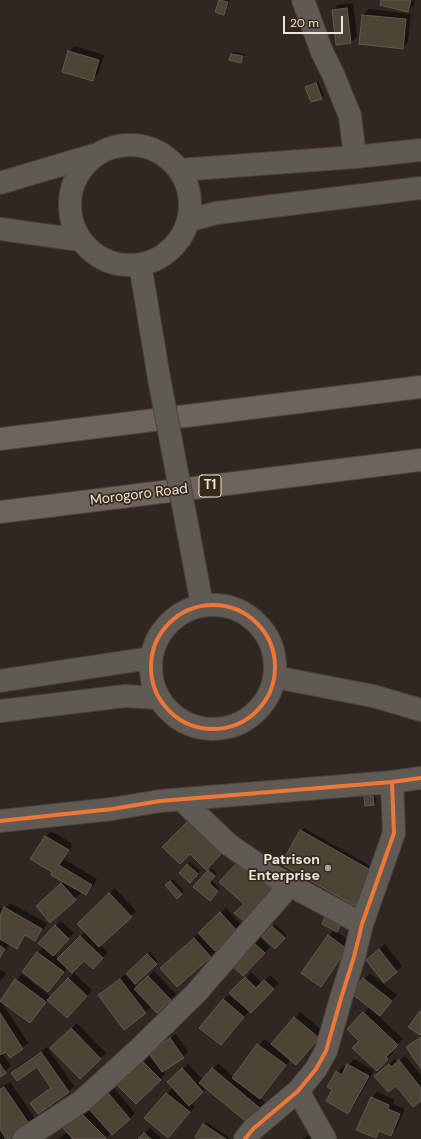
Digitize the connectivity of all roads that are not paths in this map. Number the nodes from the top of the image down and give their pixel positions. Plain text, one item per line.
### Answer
1 (303, 0) edge
2 (421, 150) edge
3 (94, 155) junction
4 (355, 157) junction
5 (179, 170) junction
6 (0, 183) edge
7 (421, 188) edge
8 (188, 221) junction
9 (0, 229) edge
10 (80, 240) junction
11 (140, 264) junction
12 (421, 387) edge
13 (0, 439) edge
14 (421, 460) edge
15 (0, 512) edge
16 (202, 605) junction
17 (150, 658) junction
18 (275, 677) junction
19 (0, 681) edge
20 (158, 698) junction
21 (421, 710) edge
22 (0, 711) edge
23 (421, 778) edge
24 (392, 782) junction
25 (182, 800) junction
26 (1, 823) edge
27 (290, 885) junction
28 (362, 924) junction
29 (298, 1090) junction
30 (24, 1139) edge
31 (244, 1139) edge
32 (325, 1139) edge

1 - 4 street
2 - 4 street
3 - 5 street
3 - 6 street
3 - 10 street
4 - 5 street
5 - 8 street
7 - 8 street
8 - 11 street
9 - 10 street
10 - 11 street
11 - 16 street, bridge
12 - 13 highway
14 - 15 highway, Morogoro Road / T1
16 - 17 street
16 - 18 street
17 - 19 street
17 - 20 street
18 - 20 street
18 - 21 street
20 - 22 street
23 - 24 street
24 - 25 street
24 - 28 street
25 - 26 street
25 - 27 street
27 - 28 street
27 - 30 street
28 - 29 street
29 - 31 street
29 - 32 street

